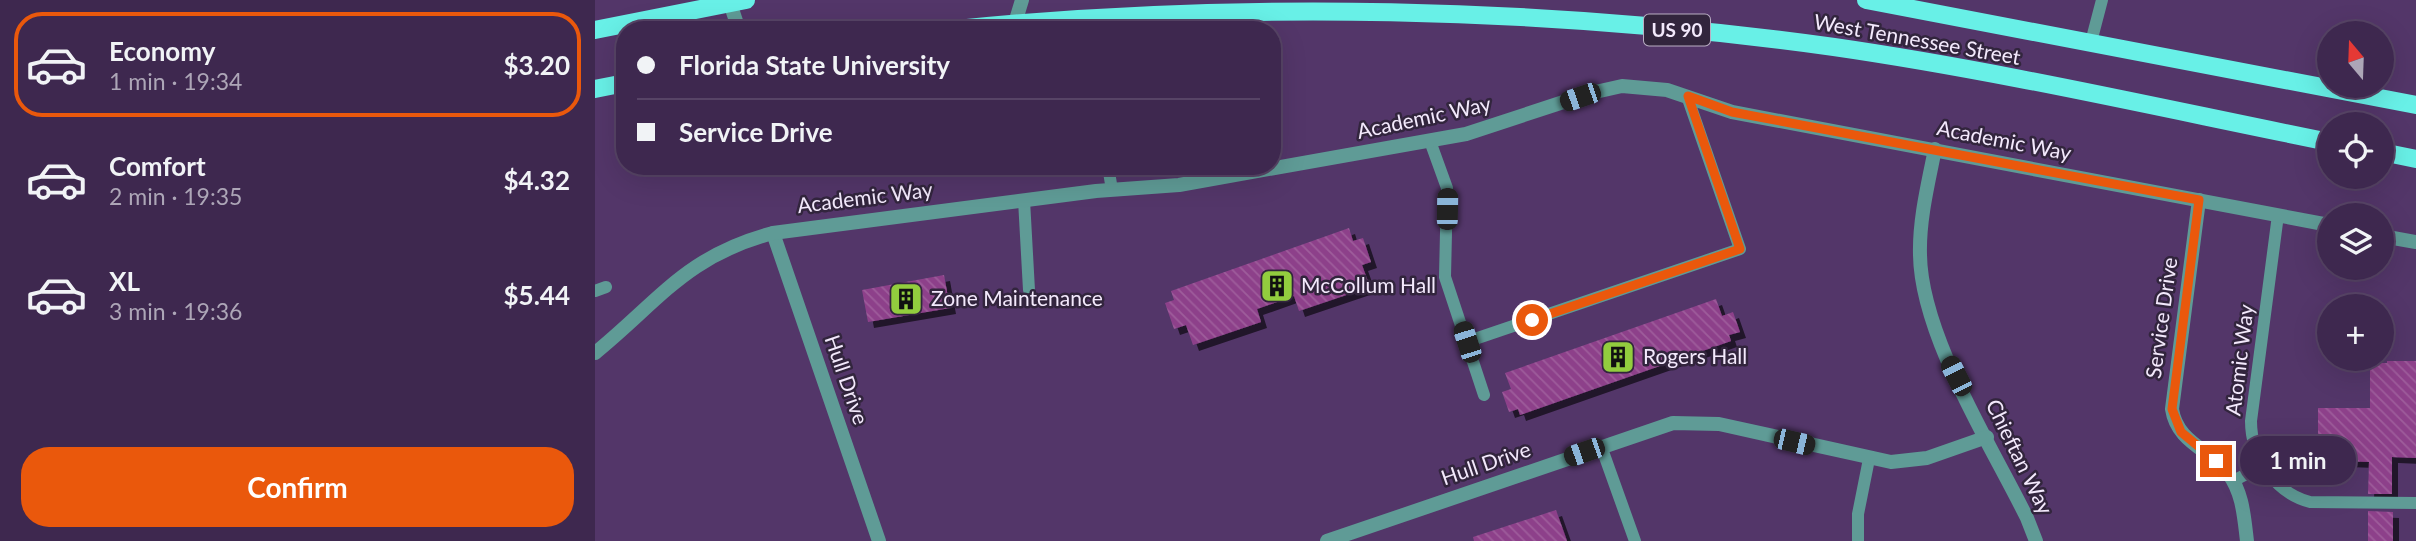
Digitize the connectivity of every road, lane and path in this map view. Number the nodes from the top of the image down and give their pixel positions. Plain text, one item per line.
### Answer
1 (1022, 0) edge
2 (1866, 0) edge
3 (2102, 0) edge
4 (735, 1) edge
5 (638, 21) edge
6 (738, 21) edge
7 (1016, 21) edge
8 (1051, 21) edge
9 (616, 26) edge
10 (595, 30) edge
11 (2091, 42) junction
12 (616, 85) edge
13 (595, 89) edge
14 (1688, 96) junction
15 (2416, 105) edge
16 (2317, 140) edge
17 (1430, 141) junction
18 (1935, 149) junction
19 (2394, 154) edge
20 (2416, 159) edge
21 (1281, 167) edge
22 (1110, 175) edge
23 (1236, 175) edge
24 (1112, 190) junction
25 (1024, 200) junction
26 (2199, 200) junction
27 (2278, 215) junction
28 (2317, 223) edge
29 (773, 233) junction
30 (2394, 238) edge
31 (2416, 242) edge
32 (1029, 290) dead end
33 (1467, 342) junction
34 (595, 353) edge
35 (1484, 395) dead end
36 (1987, 437) junction
37 (1601, 446) junction
38 (1869, 458) junction
39 (2264, 465) junction
40 (2233, 481) junction
41 (2416, 503) edge
42 (879, 541) edge
43 (1327, 541) edge
44 (1635, 541) edge
45 (1858, 541) edge
46 (2035, 541) edge
47 (2247, 541) edge

1 - 7 street
2 - 11 main road, West Tennessee Street
3 - 11 lane
4 - 5 main road
4 - 6 street
8 - 16 main road, West Tennessee Street / US 90
9 - 10 main road
11 - 15 main road, West Tennessee Street
12 - 13 main road
14 - 17 street, Academic Way
14 - 18 street, Academic Way
14 - 33 lane
17 - 21 street, Academic Way
17 - 33 lane
18 - 26 street, Academic Way
18 - 36 street, Chieftan Way
19 - 20 main road
22 - 24 lane
23 - 24 street, Academic Way
24 - 25 street, Academic Way
25 - 29 street, Academic Way
25 - 32 lane
26 - 27 street, Academic Way
26 - 40 street, Service Drive
27 - 28 street, Academic Way
27 - 39 lane, Atomic Way
29 - 34 street, Academic Way
29 - 42 street, Hull Drive
30 - 31 street
33 - 35 lane
36 - 38 street, Hull Drive
36 - 46 street, Chieftan Way
37 - 38 street, Hull Drive
37 - 43 street, Hull Drive
37 - 44 lane
38 - 45 lane
39 - 40 lane
39 - 41 lane, Atomic Way
40 - 47 street, Service Drive

